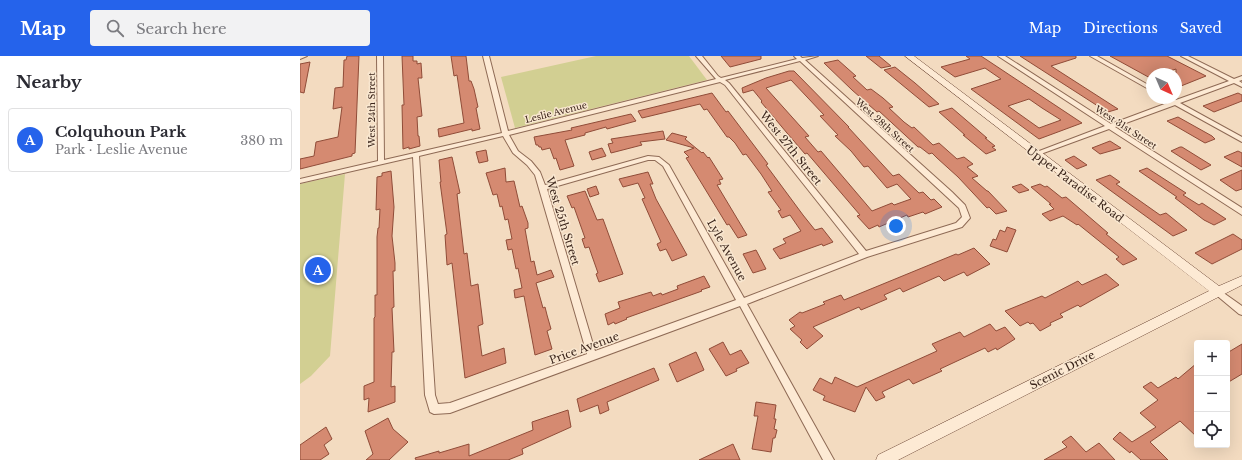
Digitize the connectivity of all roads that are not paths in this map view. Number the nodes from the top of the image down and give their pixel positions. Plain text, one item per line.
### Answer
1 (304, 56) edge
2 (380, 56) edge
3 (486, 56) edge
4 (699, 56) edge
5 (815, 56) edge
6 (909, 56) edge
7 (1001, 56) edge
8 (1093, 56) edge
9 (1184, 56) edge
10 (300, 57) edge
11 (798, 58) edge
12 (1242, 78) edge
13 (720, 80) junction
14 (1234, 81) junction
15 (1242, 85) edge
16 (1146, 86) edge
17 (1182, 101) edge
18 (1173, 104) edge
19 (1178, 104) edge
20 (1108, 127) junction
21 (505, 134) junction
22 (1242, 140) edge
23 (1036, 154) junction
24 (416, 156) junction
25 (381, 163) junction
26 (300, 181) edge
27 (543, 188) junction
28 (962, 207) joint
29 (1242, 212) edge
30 (864, 255) junction
31 (1242, 280) edge
32 (1218, 292) junction
33 (742, 302) junction
34 (1242, 311) edge
35 (592, 357) junction
36 (829, 460) edge
37 (882, 460) edge

1 - 10 street
2 - 25 street, West 24th Street
3 - 21 street, West 25th Street
4 - 13 street, West 27th Street
5 - 11 street, Leslie Avenue
6 - 23 street, Upper Paradise Road
7 - 20 street, West 31st Street
8 - 16 street
9 - 14 street
11 - 13 street, Leslie Avenue
11 - 28 street, West 28th Street
12 - 14 street
13 - 21 street, Leslie Avenue
13 - 30 street, West 27th Street
14 - 15 street
14 - 17 street
18 - 20 street
19 - 22 street
20 - 23 street
20 - 29 street, West 31st Street
21 - 24 street, Leslie Avenue
21 - 27 street, West 25th Street
23 - 32 street, Upper Paradise Road
24 - 25 street, Leslie Avenue
24 - 35 street, Price Avenue
25 - 26 street, Leslie Avenue
27 - 33 street, Lyle Avenue
27 - 35 street, West 25th Street
28 - 30 street, Price Avenue
30 - 33 street, Price Avenue
31 - 32 street, Scenic Drive
32 - 34 street, Upper Paradise Road
32 - 37 street, Scenic Drive
33 - 35 street, Price Avenue
33 - 36 street, Lyle Avenue

